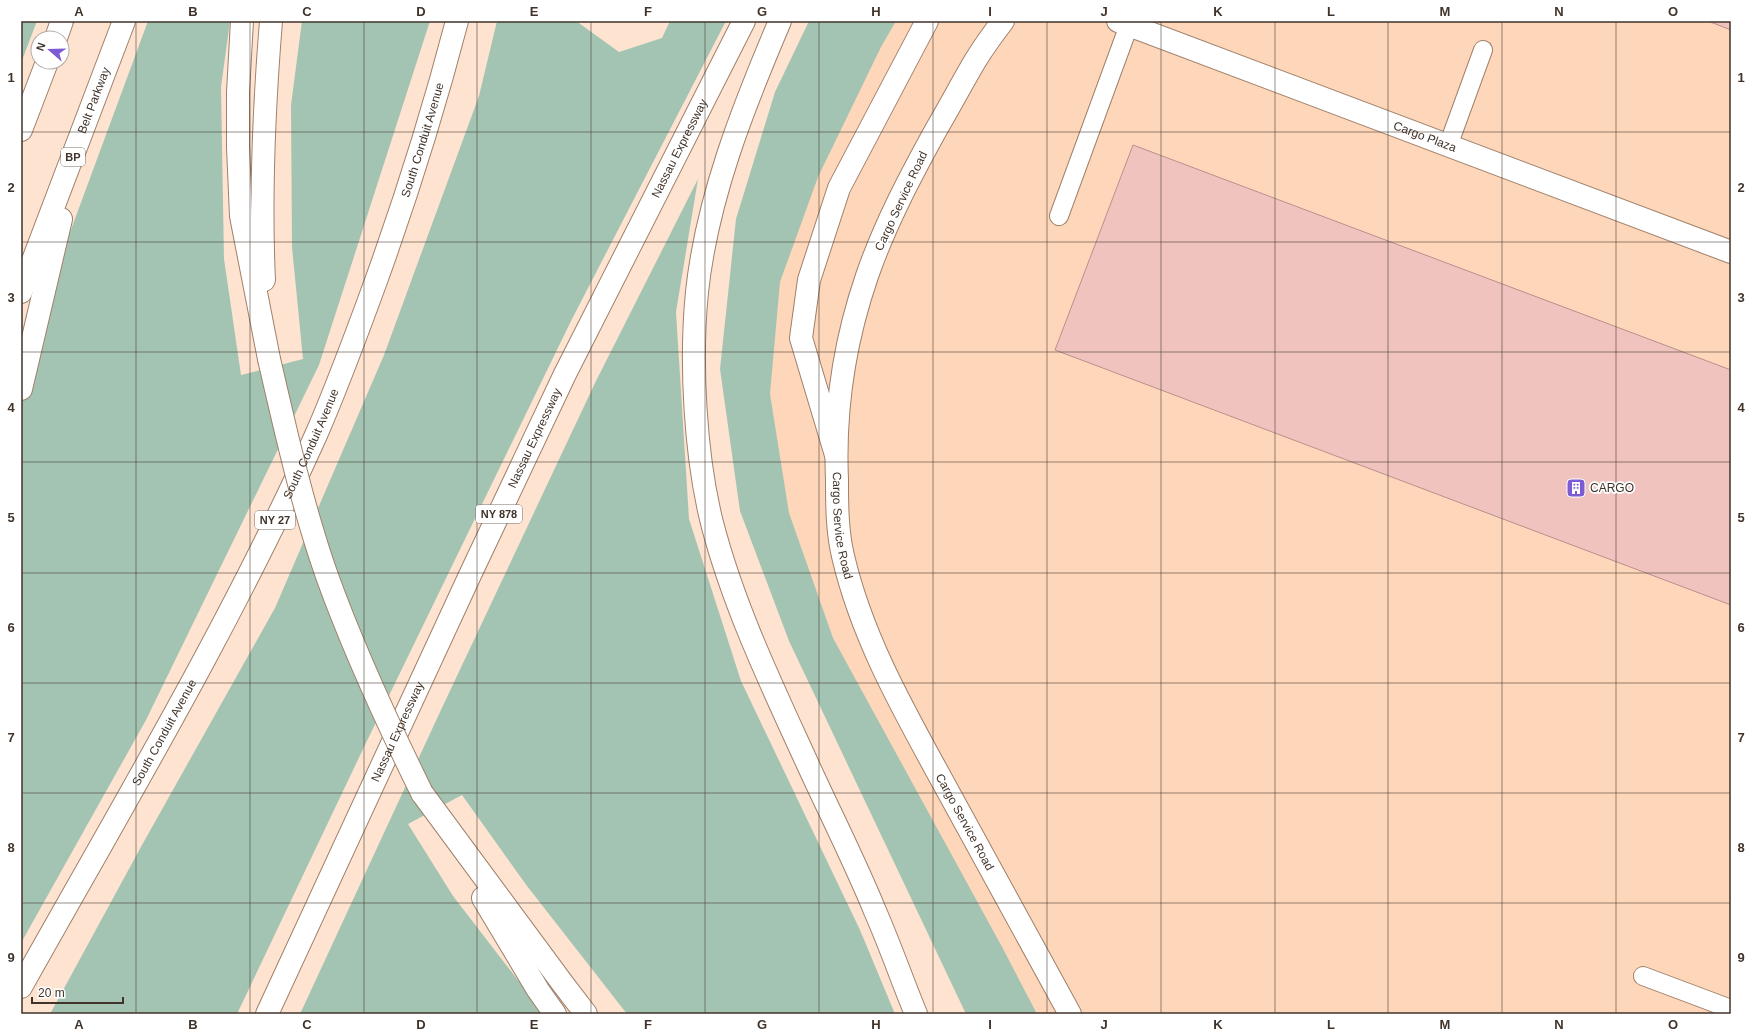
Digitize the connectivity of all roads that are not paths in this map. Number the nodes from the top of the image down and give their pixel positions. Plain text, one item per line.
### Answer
1 (124, 21) edge
2 (242, 21) edge
3 (271, 21) edge
4 (457, 21) edge
5 (744, 21) edge
6 (780, 21) edge
7 (927, 21) edge
8 (1003, 21) edge
9 (1124, 23) edge
10 (1483, 50) dead end
11 (44, 70) edge
12 (21, 130) edge
13 (81, 136) junction
14 (1448, 146) junction
15 (1059, 216) dead end
16 (1731, 252) edge
17 (21, 292) edge
18 (269, 359) junction
19 (21, 389) edge
20 (836, 456) junction
21 (422, 793) junction
22 (876, 911) junction
23 (1643, 976) dead end
24 (21, 987) edge
25 (1731, 1009) edge
26 (267, 1014) edge
27 (555, 1014) edge
28 (586, 1014) edge
29 (916, 1014) edge
30 (931, 1014) edge
31 (1070, 1014) edge

1 - 13 main road, Belt Parkway / BP
2 - 18 main road
3 - 18 main road
4 - 24 main road, South Conduit Avenue / NY 27
5 - 26 main road, Nassau Expressway / NY 878
6 - 22 main road
7 - 20 main road
8 - 20 main road, Cargo Service Road
9 - 14 main road, Cargo Plaza
9 - 15 lane
10 - 14 lane
11 - 12 main road
13 - 17 main road, Belt Parkway / BP
13 - 19 main road
14 - 16 main road, Cargo Plaza
18 - 21 main road, bridge
20 - 31 main road, Cargo Service Road
21 - 27 main road
21 - 28 main road
22 - 29 main road
22 - 30 main road
23 - 25 lane

